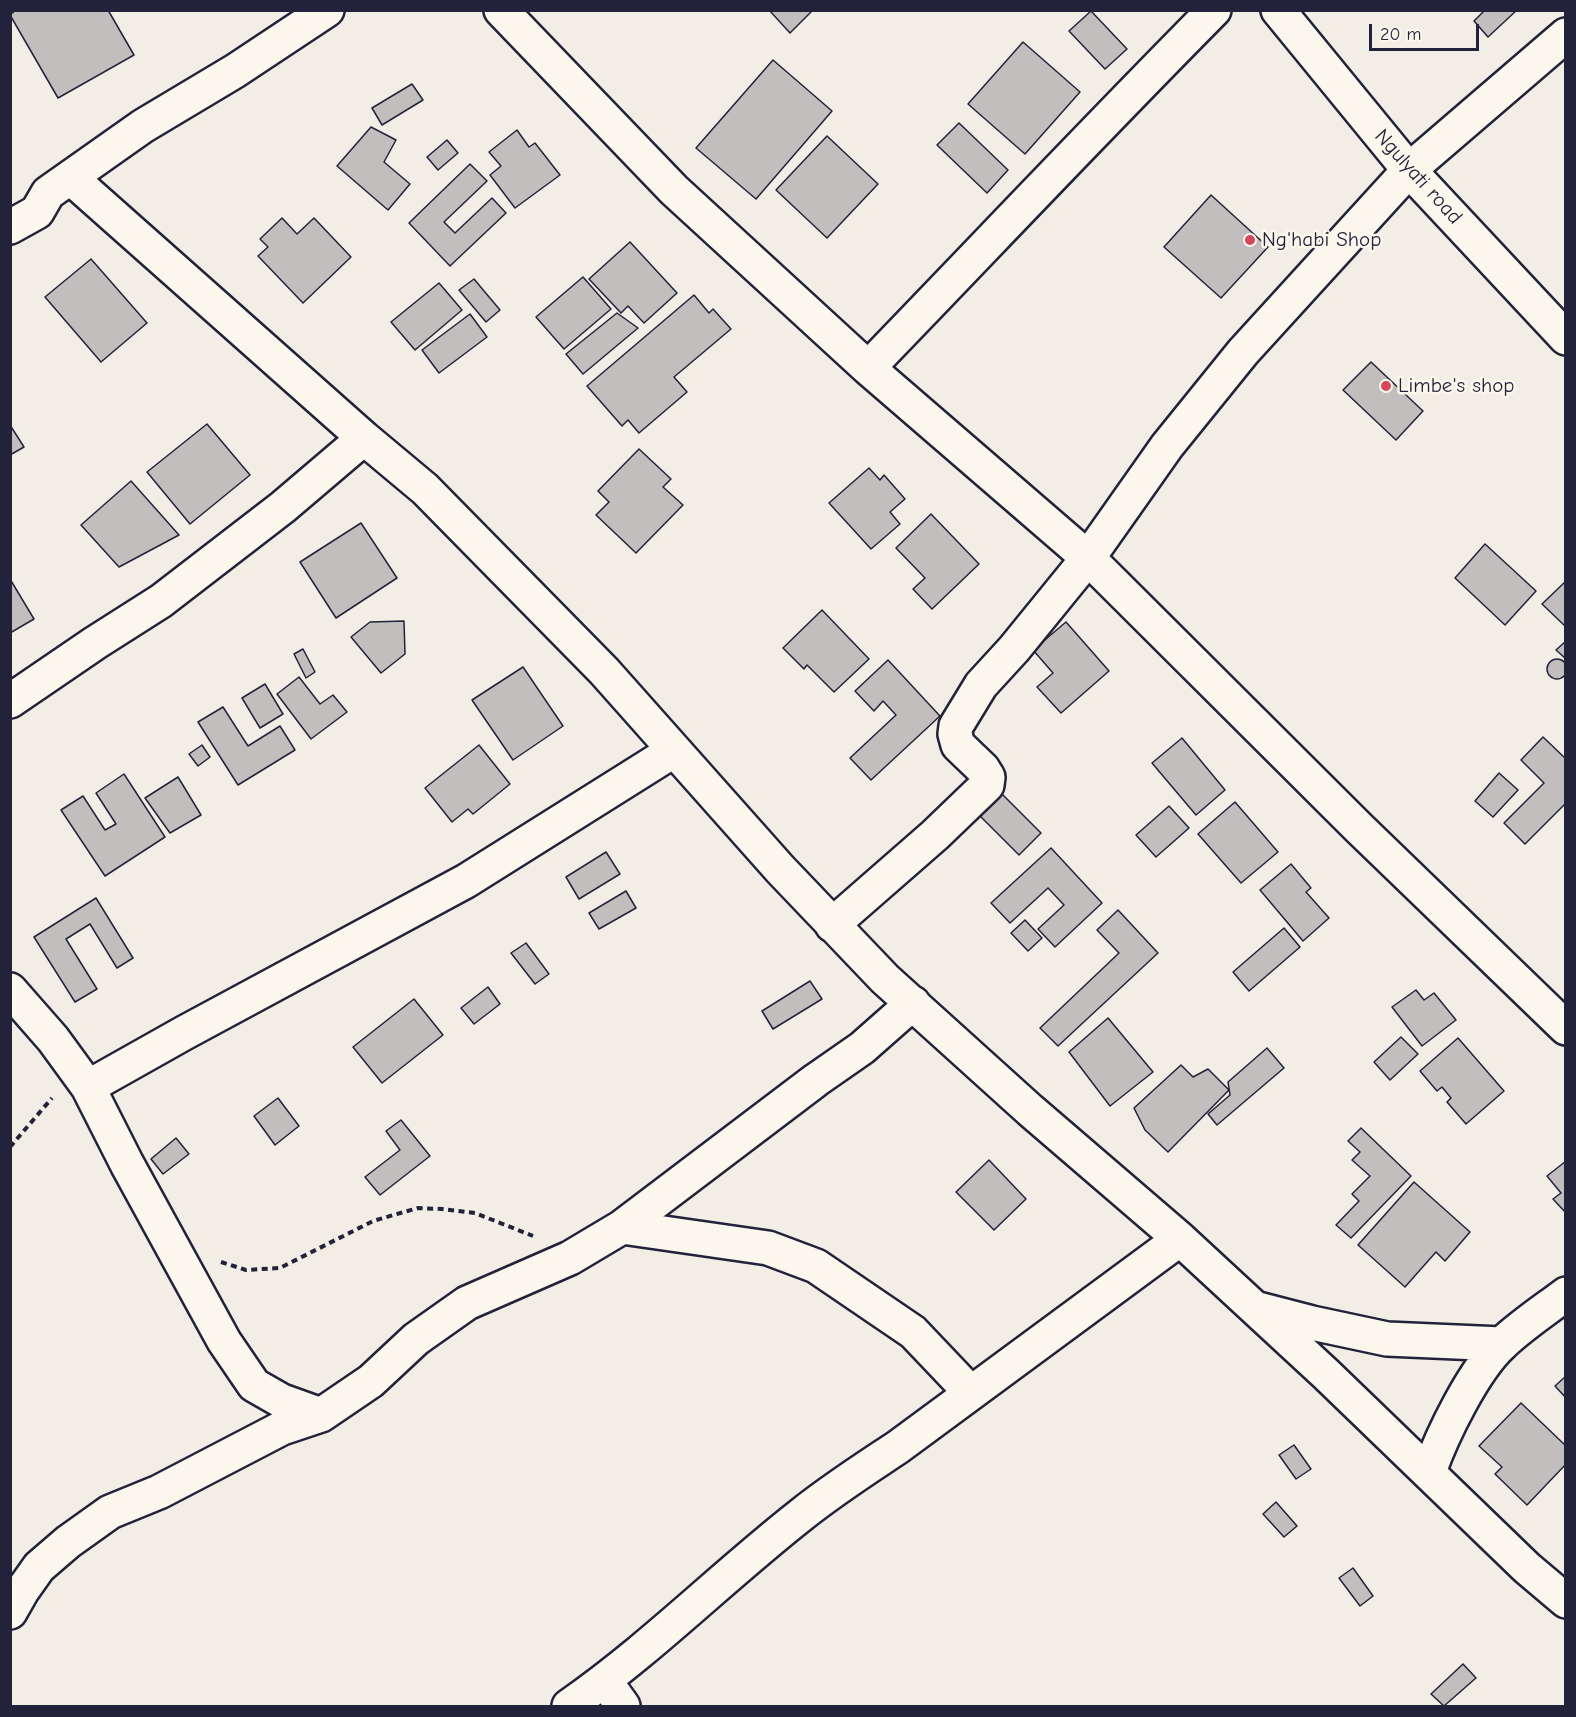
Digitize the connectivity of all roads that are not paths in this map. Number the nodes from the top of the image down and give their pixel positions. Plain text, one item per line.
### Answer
1 (327, 10) edge
2 (501, 10) edge
3 (1214, 10) edge
4 (1278, 10) edge
5 (1566, 35) edge
6 (1409, 170) junction
7 (70, 177) junction
8 (10, 227) edge
9 (1566, 338) edge
10 (868, 368) junction
11 (364, 438) junction
12 (1088, 558) junction
13 (10, 701) edge
14 (673, 751) junction
15 (832, 925) junction
16 (10, 990) edge
17 (913, 1003) junction
18 (1566, 1028) edge
19 (82, 1079) junction
20 (622, 1227) junction
21 (1180, 1239) junction
22 (1566, 1294) edge
23 (1254, 1308) junction
24 (1502, 1344) junction
25 (971, 1393) junction
26 (321, 1415) junction
27 (1429, 1472) junction
28 (1566, 1601) edge
29 (10, 1612) edge
30 (614, 1694) edge
31 (569, 1707) edge

1 - 7 street
2 - 10 street
3 - 10 street
4 - 6 street, Ngulyati road
5 - 6 street
6 - 9 street, Ngulyati road
6 - 12 street
7 - 8 street
7 - 11 street
10 - 12 street
11 - 13 street
11 - 14 street
12 - 15 street
12 - 18 street
14 - 15 street
14 - 19 street
15 - 17 street
16 - 19 street
17 - 20 street
17 - 21 street
19 - 26 street
20 - 25 street
20 - 26 street
21 - 23 street
21 - 25 street
22 - 24 street
23 - 24 street
23 - 27 street
24 - 27 street
25 - 30 street
26 - 29 street
27 - 28 street
30 - 31 street

